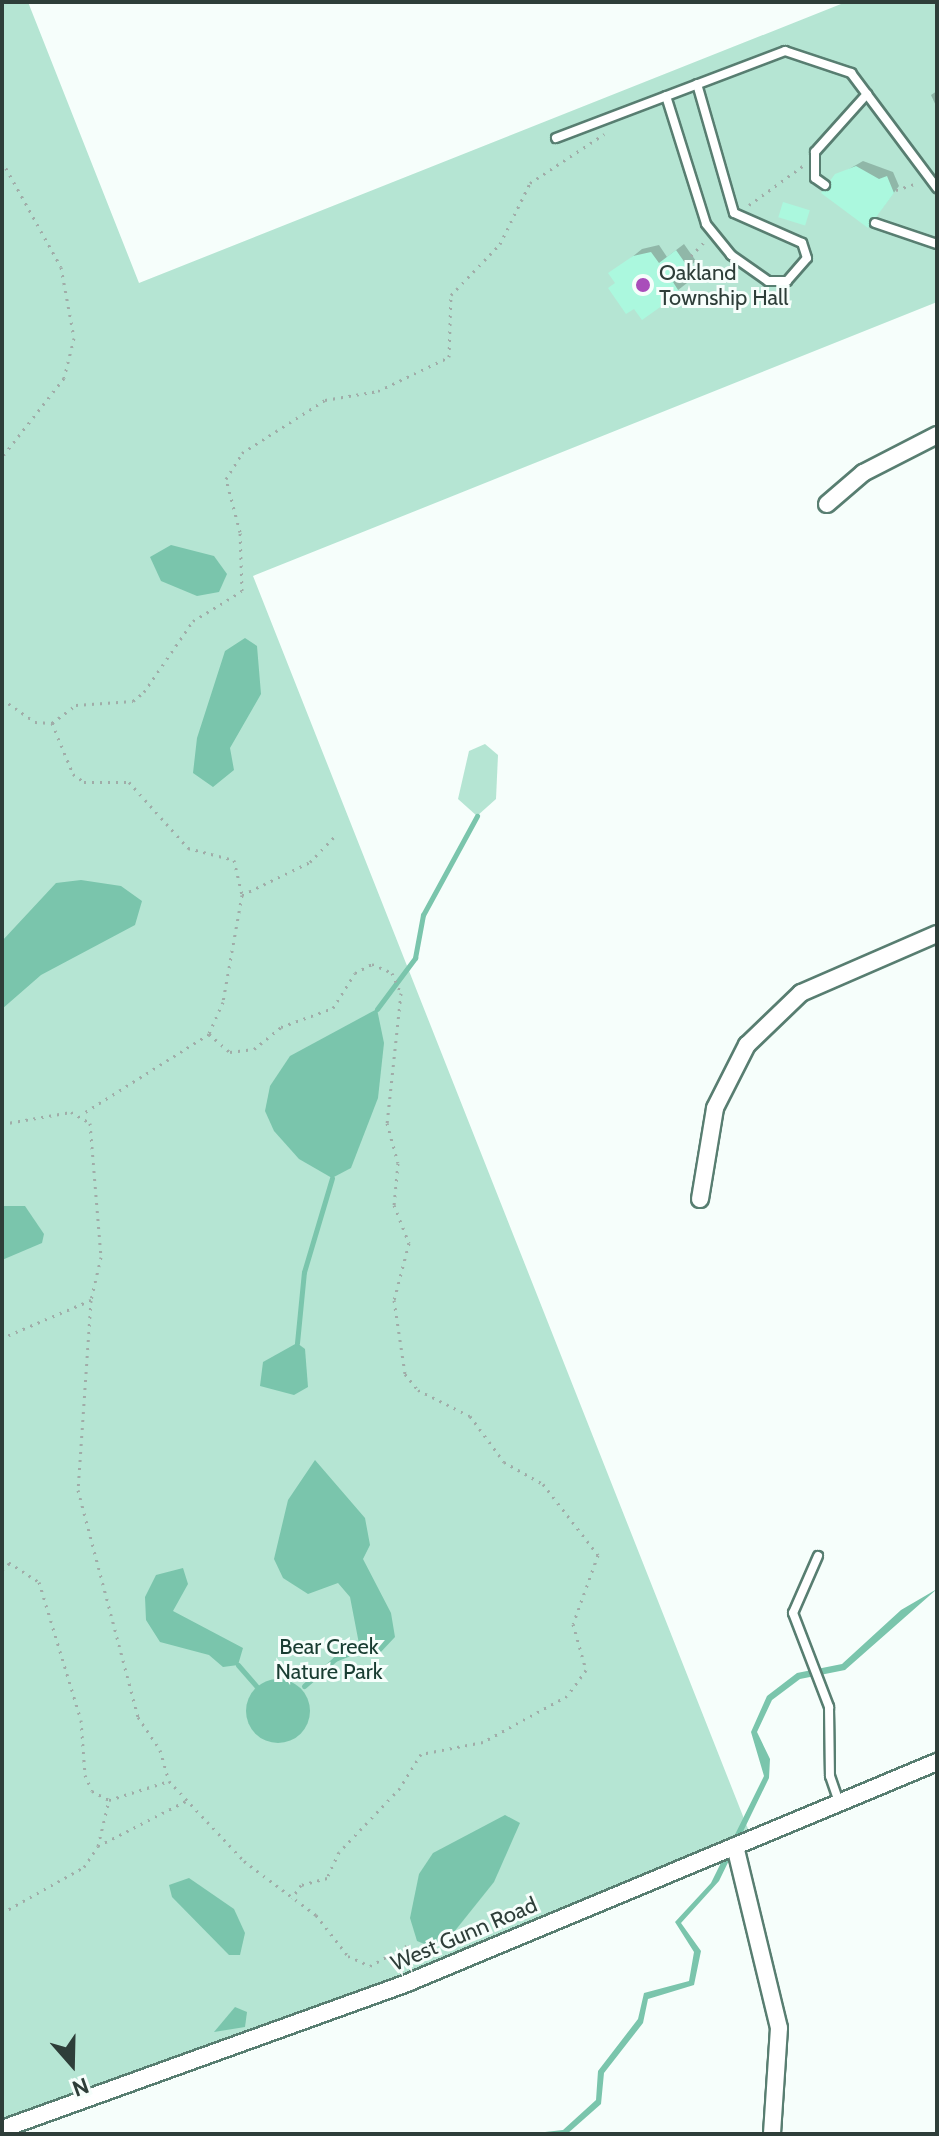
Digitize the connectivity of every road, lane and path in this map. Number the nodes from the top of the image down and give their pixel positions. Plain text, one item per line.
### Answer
1 (697, 84) junction
2 (867, 94) junction
3 (666, 96) junction
4 (618, 126) dead end
5 (556, 138) dead end
6 (2, 161) edge
7 (815, 161) junction
8 (825, 185) dead end
9 (937, 188) edge
10 (737, 215) junction
11 (875, 223) dead end
12 (714, 233) junction
13 (937, 244) edge
14 (691, 256) dead end
15 (937, 435) edge
16 (2, 457) edge
17 (827, 504) dead end
18 (2, 699) edge
19 (52, 723) junction
20 (334, 837) dead end
21 (242, 895) junction
22 (937, 934) edge
23 (209, 1034) junction
24 (82, 1114) junction
25 (2, 1124) edge
26 (700, 1199) dead end
27 (91, 1300) junction
28 (2, 1338) edge
29 (818, 1556) dead end
30 (2, 1558) edge
31 (12, 1561) junction
32 (2, 1570) edge
33 (937, 1762) edge
34 (169, 1781) junction
35 (109, 1800) junction
36 (186, 1801) junction
37 (839, 1802) junction
38 (98, 1846) junction
39 (735, 1846) junction
40 (292, 1898) junction
41 (2, 1913) edge
42 (424, 1976) junction
43 (2, 2129) edge
44 (772, 2134) edge

1 - 2 lane
1 - 3 lane
1 - 10 lane
2 - 7 lane
2 - 9 lane
3 - 5 lane
3 - 12 lane
4 - 19 path
6 - 16 path
7 - 8 lane
7 - 10 path
10 - 12 lane
11 - 13 lane
12 - 14 path
15 - 17 street
18 - 19 path
19 - 21 path
20 - 21 path
21 - 23 path
22 - 26 street
23 - 24 path
23 - 40 path
24 - 25 path
24 - 27 path
27 - 28 path
27 - 34 path
29 - 37 lane
30 - 31 path
31 - 32 path
31 - 35 path
33 - 37 street, West Gunn Road
34 - 35 path
34 - 36 path
35 - 38 path
36 - 38 path
36 - 40 path
37 - 39 street, West Gunn Road
38 - 41 path
39 - 42 street, West Gunn Road
39 - 44 street
40 - 42 path
42 - 43 street, West Gunn Road

